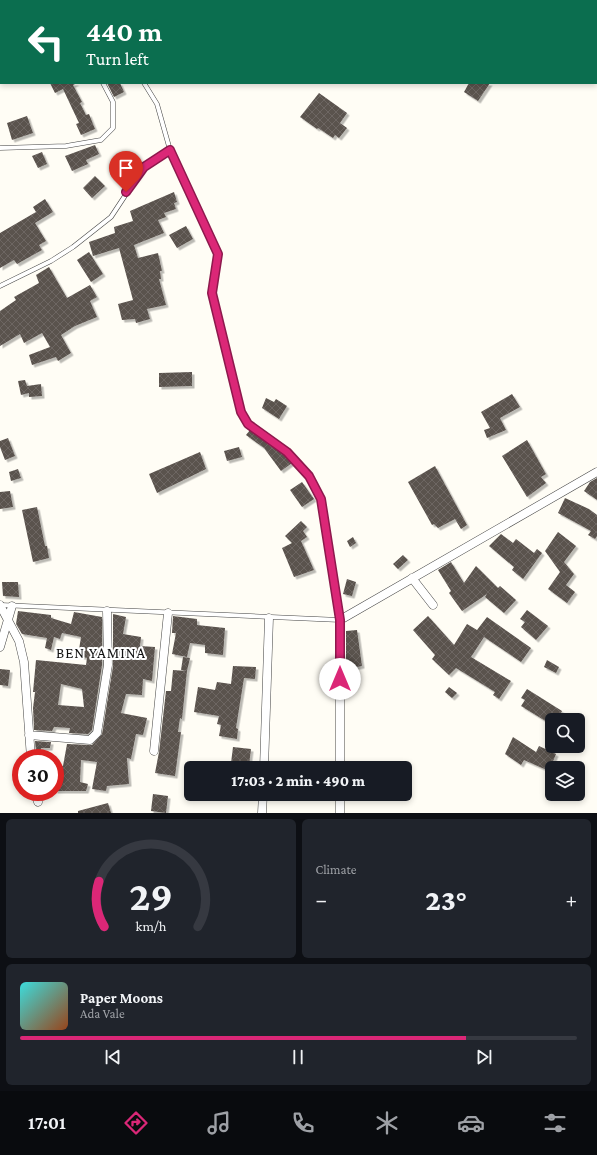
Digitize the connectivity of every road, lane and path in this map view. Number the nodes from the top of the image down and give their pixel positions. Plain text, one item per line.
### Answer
1 (103, 84) edge
2 (145, 84) edge
3 (0, 148) edge
4 (170, 150) junction
5 (0, 286) edge
6 (597, 472) edge
7 (412, 578) junction
8 (0, 605) edge
9 (433, 605) dead end
10 (12, 606) junction
11 (107, 610) junction
12 (168, 613) junction
13 (269, 618) junction
14 (340, 620) junction
15 (8, 621) junction
16 (0, 647) edge
17 (29, 735) junction
18 (30, 749) edge
19 (154, 751) dead end
20 (264, 761) edge
21 (340, 761) edge
22 (263, 801) edge
23 (340, 801) edge
24 (262, 813) edge
25 (340, 813) edge

1 - 3 lane
2 - 4 lane
4 - 5 lane
4 - 14 lane
6 - 7 street
7 - 9 street
7 - 14 street
8 - 10 lane
8 - 15 street
10 - 11 lane
10 - 15 street
11 - 12 lane
11 - 17 street
12 - 13 lane
12 - 19 street
13 - 14 lane
13 - 20 street
14 - 21 street
15 - 16 street
15 - 17 street
17 - 18 street
22 - 24 street
23 - 25 street

